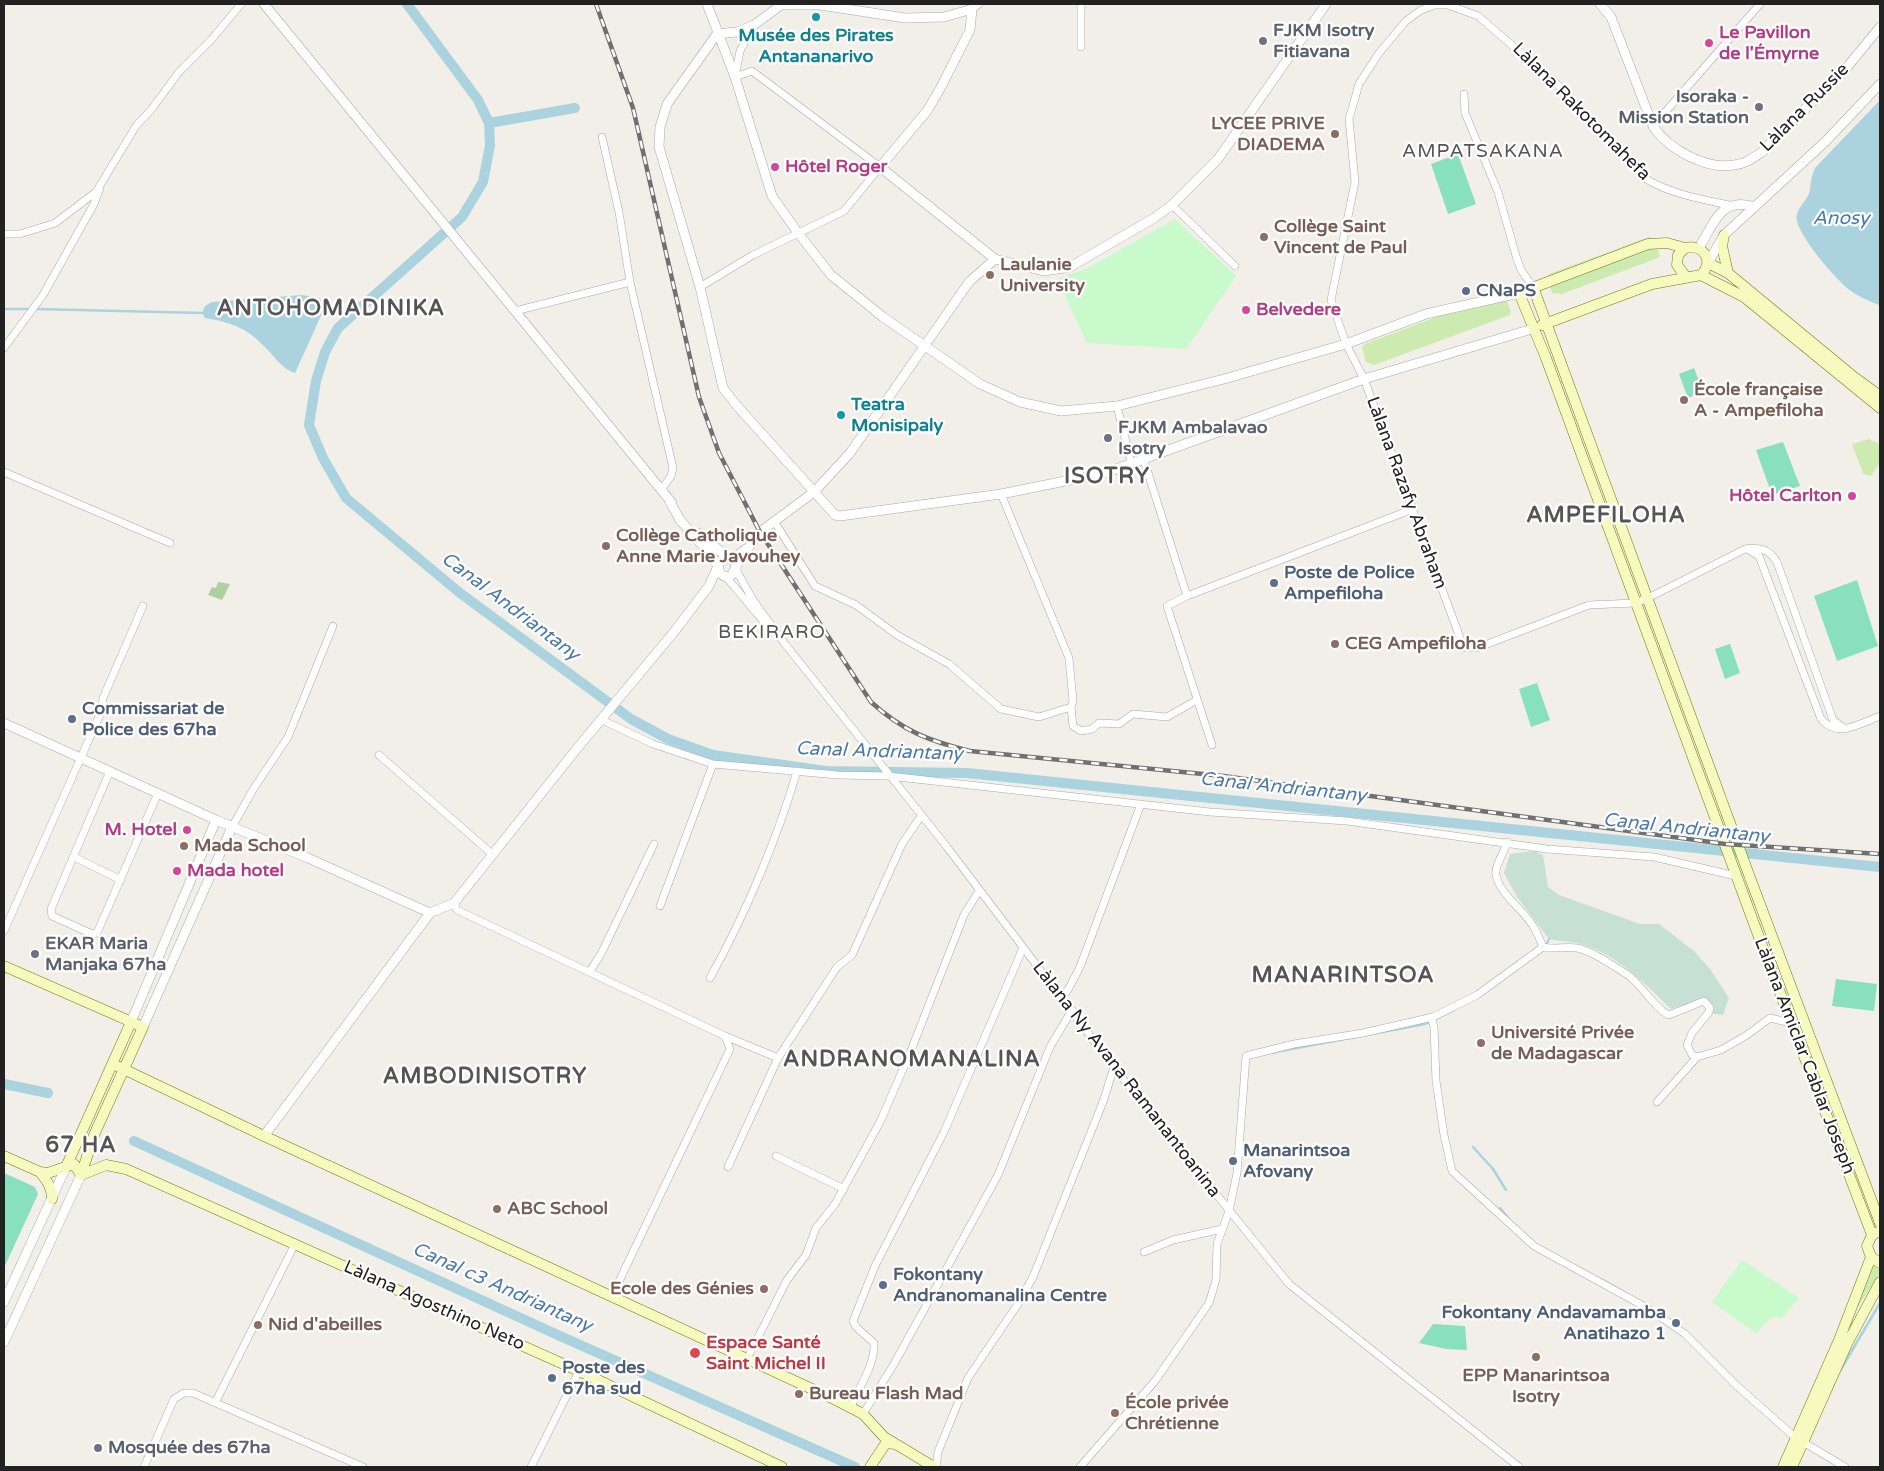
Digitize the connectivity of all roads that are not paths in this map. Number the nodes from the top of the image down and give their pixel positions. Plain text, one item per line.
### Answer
1 (241, 4) edge
2 (264, 4) edge
3 (707, 4) edge
4 (1081, 4) edge
5 (1326, 4) edge
6 (1600, 4) edge
7 (1607, 4) edge
8 (973, 5) edge
9 (1757, 5) edge
10 (1611, 17) junction
11 (754, 25) junction
12 (1880, 27) edge
13 (717, 34) junction
14 (1081, 47) dead end
15 (735, 77) junction
16 (1880, 84) edge
17 (1464, 94) dead end
18 (1653, 126) junction
19 (602, 137) dead end
20 (880, 168) junction
21 (101, 186) junction
22 (1709, 201) junction
23 (1172, 205) junction
24 (1729, 205) junction
25 (1755, 207) junction
26 (1719, 214) junction
27 (798, 233) junction
28 (4, 234) edge
29 (1724, 235) junction
30 (1685, 248) junction
31 (1699, 248) junction
32 (995, 259) junction
33 (1708, 263) junction
34 (1235, 266) dead end
35 (1728, 273) junction
36 (1701, 275) junction
37 (1686, 277) junction
38 (630, 282) junction
39 (700, 287) junction
40 (1533, 288) junction
41 (1519, 293) junction
42 (515, 310) junction
43 (1547, 324) junction
44 (1527, 330) junction
45 (924, 344) junction
46 (1346, 344) junction
47 (4, 348) edge
48 (1364, 379) junction
49 (1880, 396) edge
50 (1117, 406) junction
51 (1880, 408) edge
52 (1143, 457) junction
53 (1131, 462) junction
54 (4, 472) edge
55 (661, 490) junction
56 (814, 492) junction
57 (1001, 494) junction
58 (669, 500) junction
59 (1413, 509) junction
60 (774, 521) junction
61 (170, 543) dead end
62 (746, 549) junction
63 (1745, 549) junction
64 (728, 558) junction
65 (718, 566) junction
66 (736, 570) junction
67 (726, 577) junction
68 (708, 586) junction
69 (1187, 596) junction
70 (1648, 598) junction
71 (1635, 603) junction
72 (143, 606) dead end
73 (333, 626) dead end
74 (784, 644) junction
75 (1197, 700) junction
76 (1071, 707) junction
77 (1880, 716) edge
78 (602, 720) junction
79 (4, 723) edge
80 (1843, 729) junction
81 (1212, 746) dead end
82 (379, 755) dead end
83 (82, 757) junction
84 (713, 764) junction
85 (110, 771) junction
86 (797, 771) junction
87 (889, 776) junction
88 (158, 794) junction
89 (1142, 804) junction
90 (922, 816) junction
91 (216, 820) junction
92 (232, 827) junction
93 (1507, 842) junction
94 (654, 844) dead end
95 (492, 854) junction
96 (74, 857) junction
97 (1736, 876) junction
98 (121, 880) junction
99 (979, 891) junction
100 (454, 903) junction
101 (660, 906) dead end
102 (430, 913) junction
103 (4, 931) edge
104 (1023, 948) junction
105 (1546, 948) junction
106 (4, 966) edge
107 (590, 971) junction
108 (710, 978) dead end
109 (1062, 998) junction
110 (1072, 1010) junction
111 (1431, 1017) junction
112 (131, 1022) junction
113 (1791, 1023) junction
114 (143, 1027) junction
115 (725, 1036) junction
116 (778, 1058) junction
117 (1696, 1058) junction
118 (113, 1064) junction
119 (1114, 1067) junction
120 (124, 1069) junction
121 (1657, 1102) dead end
122 (264, 1136) junction
123 (4, 1156) edge
124 (776, 1156) dead end
125 (66, 1167) junction
126 (728, 1167) dead end
127 (40, 1172) junction
128 (81, 1175) junction
129 (844, 1189) junction
130 (52, 1199) junction
131 (1229, 1211) junction
132 (1880, 1223) edge
133 (1222, 1229) junction
134 (1876, 1233) edge
135 (295, 1244) junction
136 (1144, 1252) dead end
137 (1871, 1257) junction
138 (1880, 1263) edge
139 (1880, 1282) edge
140 (612, 1296) junction
141 (4, 1302) edge
142 (4, 1342) edge
143 (747, 1359) junction
144 (579, 1371) junction
145 (216, 1402) junction
146 (851, 1407) junction
147 (863, 1414) junction
148 (884, 1437) junction
149 (1799, 1440) junction
150 (895, 1444) junction
151 (871, 1465) edge
152 (144, 1467) edge
153 (363, 1467) edge
154 (531, 1467) edge
155 (782, 1467) edge
156 (935, 1467) edge
157 (1080, 1467) edge
158 (1519, 1467) edge
159 (1783, 1467) edge
160 (1792, 1467) edge
161 (1845, 1467) edge

1 - 21 street
2 - 42 street
3 - 13 street
4 - 14 street
5 - 23 street
6 - 10 street, Làlana Russie
7 - 10 street
8 - 11 street
8 - 20 street
9 - 18 street
10 - 18 street, Làlana Russie
11 - 13 street
11 - 15 street
12 - 18 street, Làlana Russie
13 - 15 street
13 - 39 street
15 - 20 street
15 - 27 street
16 - 25 street
17 - 40 street
19 - 38 street
20 - 27 street
20 - 32 street
21 - 28 street
21 - 47 street
22 - 24 street, Làlana Rakotomahefa
22 - 26 street
22 - 46 street, Làlana Rakotomahefa
23 - 32 street
23 - 34 street
24 - 25 street
24 - 26 street
25 - 29 street
26 - 31 street
27 - 39 street
27 - 45 street
29 - 33 street
29 - 35 main road
30 - 31 main road
30 - 37 main road
30 - 40 main road
31 - 33 main road
32 - 45 street
33 - 35 main road
33 - 36 main road
35 - 49 main road
36 - 37 main road
36 - 51 main road
37 - 43 main road
38 - 42 street
38 - 55 street
39 - 56 street
40 - 41 main road
40 - 43 main road, Làlana Amiclar Cablar Joseph
41 - 44 main road, Làlana Amiclar Cablar Joseph
41 - 46 street
42 - 55 street
43 - 44 main road
43 - 70 main road, Làlana Amiclar Cablar Joseph
44 - 48 street
44 - 71 main road, Làlana Amiclar Cablar Joseph
45 - 50 street
45 - 56 street
46 - 48 street, Làlana Razafy Abraham
46 - 50 street
48 - 52 street
48 - 59 street, Làlana Razafy Abraham
50 - 53 street
52 - 53 street
52 - 69 street
53 - 57 street
54 - 61 street
55 - 58 street
56 - 57 street
56 - 60 street
57 - 76 street
58 - 64 street
58 - 65 street
59 - 69 street
59 - 71 street, Làlana Razafy Abraham
60 - 62 street
60 - 76 street
62 - 64 street
62 - 66 street
63 - 70 street
63 - 80 street
63 - 80 street
64 - 65 street
64 - 66 street
65 - 67 street
65 - 68 street
66 - 67 street
66 - 74 street
67 - 68 street
67 - 74 street
68 - 78 street
69 - 75 street
70 - 71 street
70 - 132 main road, Làlana Amiclar Cablar Joseph
71 - 97 main road, Làlana Amiclar Cablar Joseph
72 - 83 street
73 - 92 street
74 - 87 street, Làlana Ny Avana Ramanantoanina
75 - 76 street
75 - 81 street
77 - 80 street
78 - 84 street
78 - 95 street
79 - 83 street
82 - 95 street
83 - 85 street
83 - 103 street
84 - 86 street
84 - 101 street
85 - 88 street
85 - 96 street
86 - 87 street
86 - 108 street
87 - 89 street
87 - 90 street, Làlana Ny Avana Ramanantoanina
88 - 91 street
88 - 98 street
89 - 93 street
89 - 109 street
90 - 99 street, Làlana Ny Avana Ramanantoanina
90 - 116 street
91 - 92 street
91 - 112 street
92 - 102 street
92 - 114 street
93 - 97 street
93 - 105 street
94 - 107 street
95 - 100 street
96 - 98 street
96 - 98 street
97 - 113 main road, Làlana Amiclar Cablar Joseph
99 - 104 street, Làlana Ny Avana Ramanantoanina
99 - 129 street
100 - 102 street
100 - 107 street
102 - 122 street
104 - 109 street, Làlana Ny Avana Ramanantoanina
104 - 146 street
105 - 111 street
105 - 117 street
106 - 112 main road
107 - 115 street
109 - 110 street, Làlana Ny Avana Ramanantoanina
110 - 119 street, Làlana Ny Avana Ramanantoanina
110 - 147 street
111 - 131 street
111 - 149 street
112 - 114 main road
112 - 118 main road
113 - 117 street
113 - 134 main road, Làlana Amiclar Cablar Joseph
114 - 120 main road
115 - 116 street
115 - 140 street
116 - 126 street
117 - 121 street
118 - 120 main road
118 - 125 main road
119 - 131 street, Làlana Ny Avana Ramanantoanina
119 - 156 street
120 - 122 main road
120 - 128 main road
122 - 140 main road
123 - 127 main road
124 - 129 street
125 - 127 main road
125 - 128 main road
125 - 130 street
127 - 130 main road
128 - 135 main road, Làlana Agosthino Neto
128 - 142 street
129 - 143 street
130 - 141 street
131 - 133 street
131 - 158 street, Làlana Ny Avana Ramanantoanina
133 - 136 street
133 - 157 street
134 - 137 main road
135 - 144 main road, Làlana Agosthino Neto
135 - 145 street
137 - 138 main road
137 - 149 main road
139 - 149 main road
140 - 143 main road
143 - 146 main road
144 - 154 street
144 - 155 main road, Làlana Agosthino Neto
145 - 152 street
145 - 153 street
146 - 147 main road
147 - 148 main road
148 - 150 main road
148 - 151 main road
149 - 159 main road
149 - 160 main road
149 - 161 street
150 - 151 main road
150 - 156 main road

